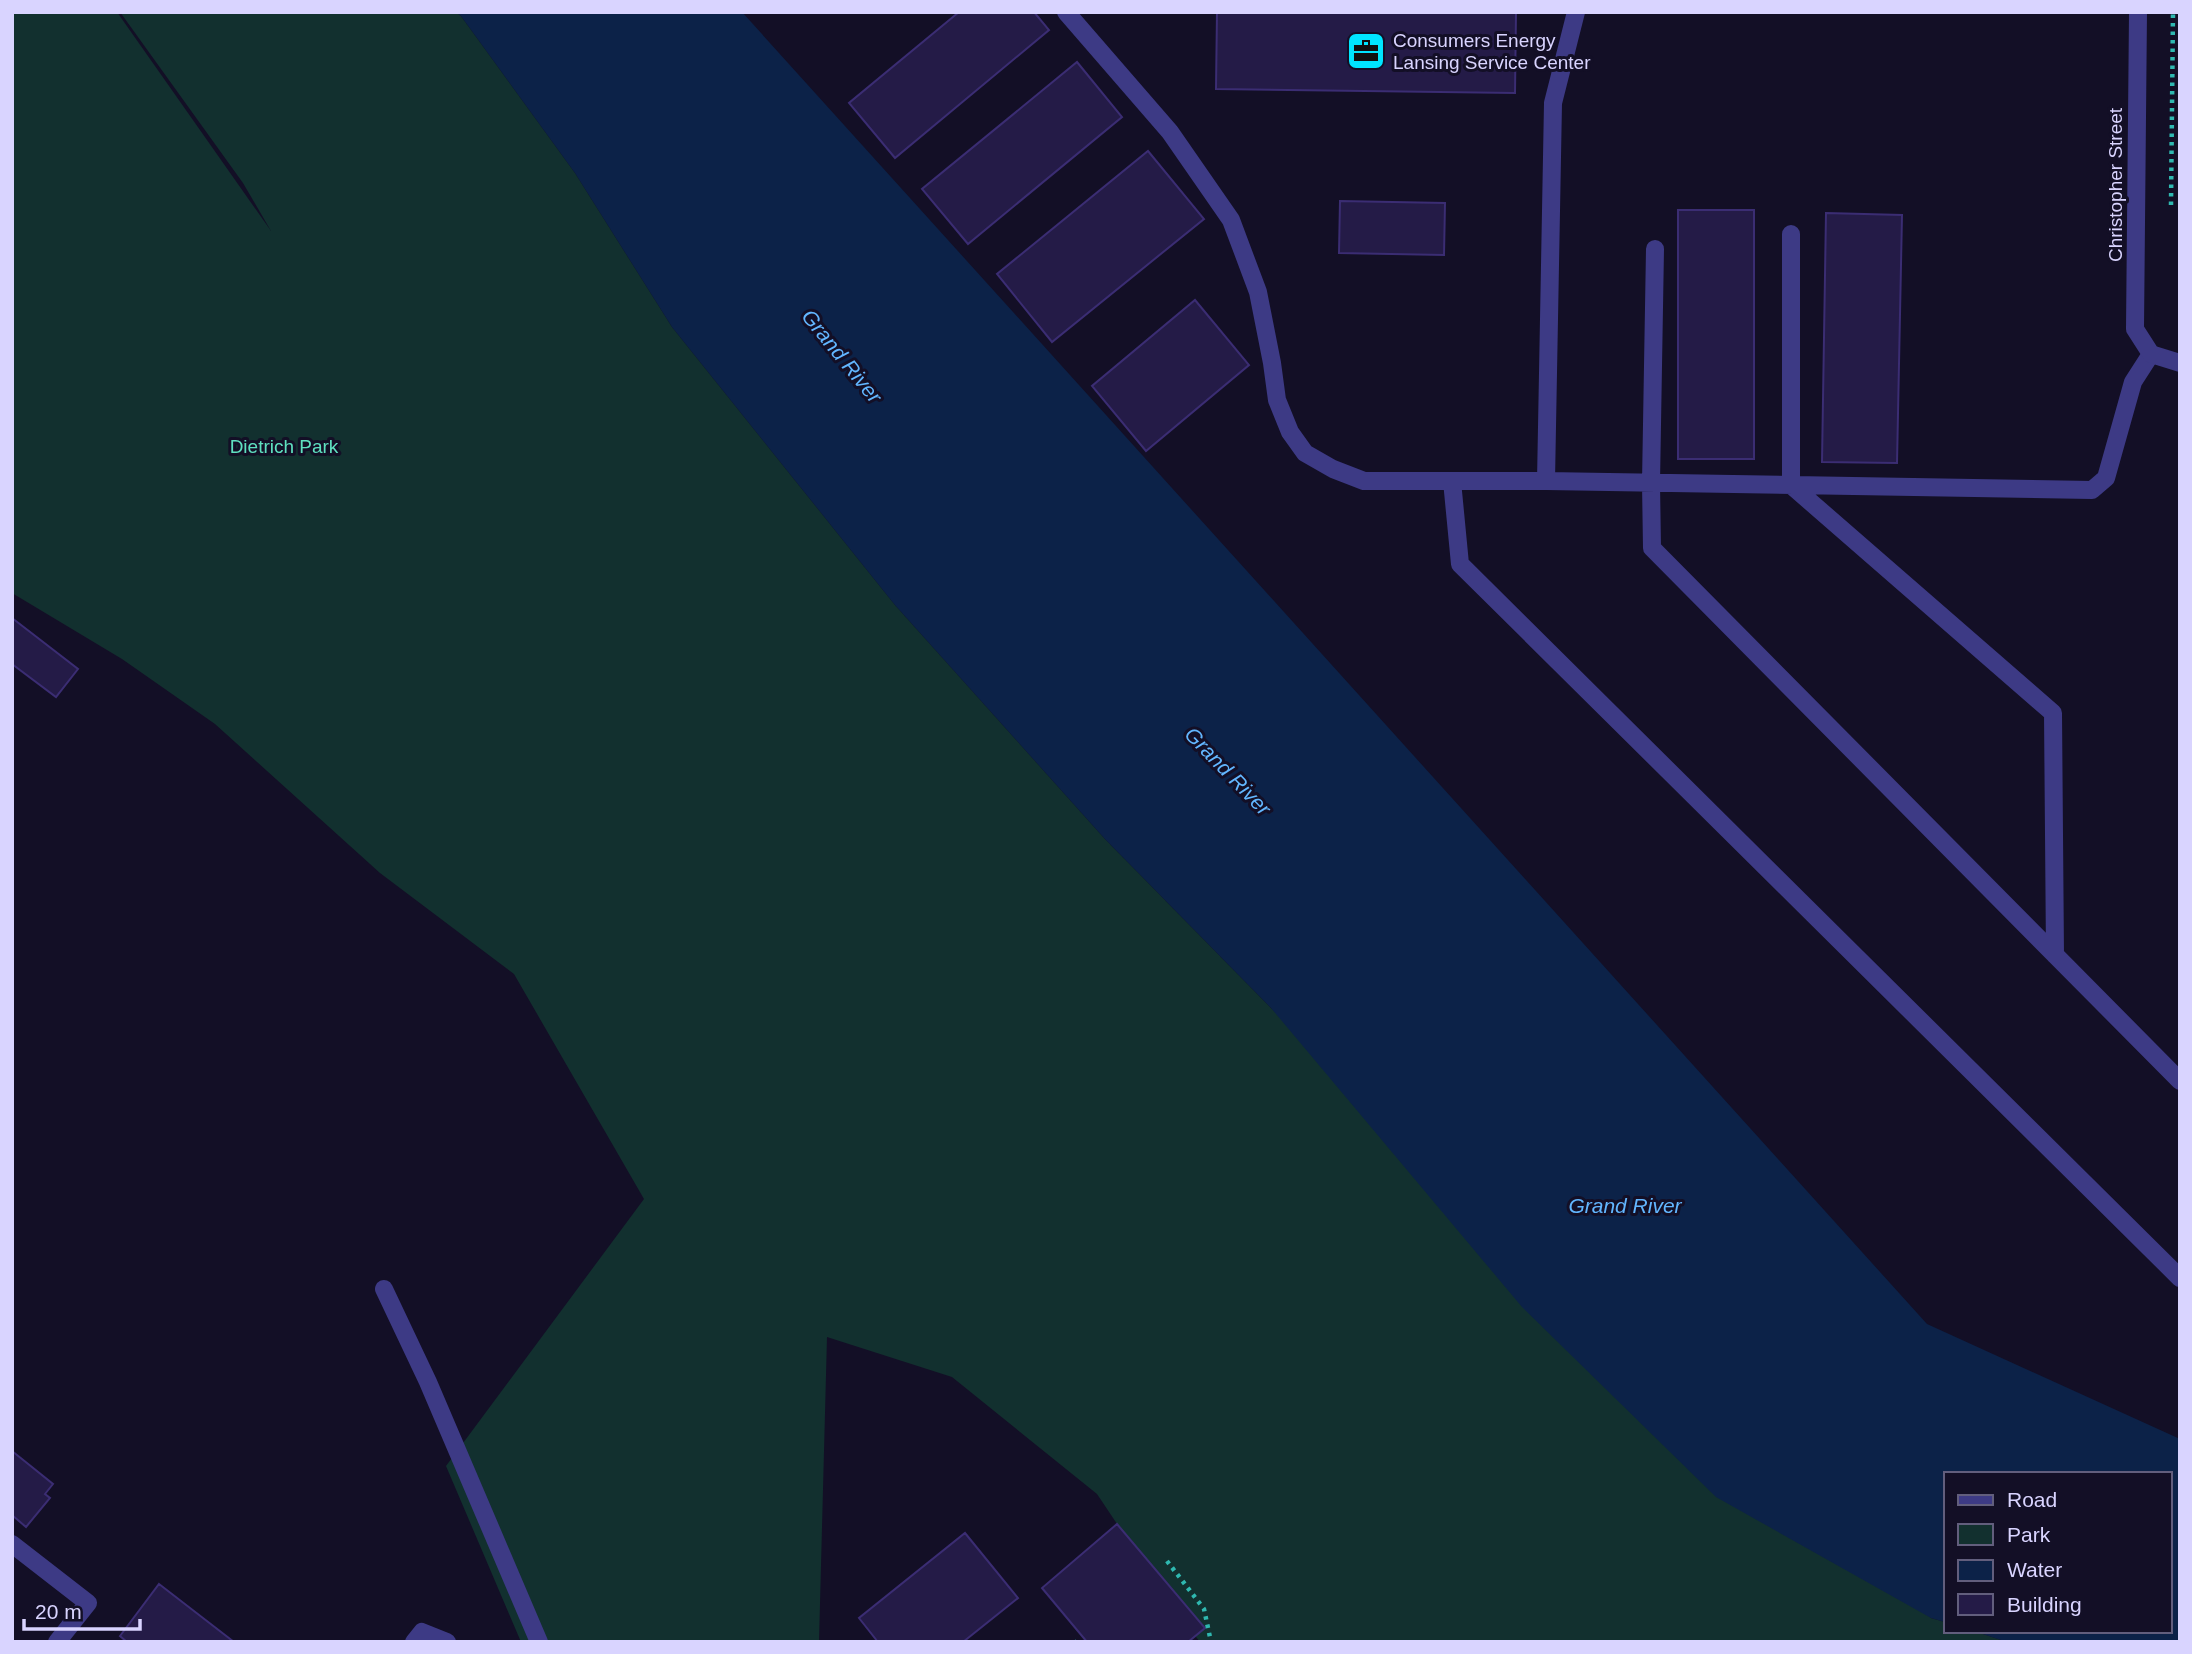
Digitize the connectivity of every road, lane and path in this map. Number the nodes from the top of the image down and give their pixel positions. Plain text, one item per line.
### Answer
1 (1066, 12) edge
2 (1576, 12) edge
3 (2137, 12) edge
4 (2173, 12) edge
5 (2171, 205) dead end
6 (1791, 234) dead end
7 (1655, 249) dead end
8 (2151, 354) junction
9 (2180, 363) edge
10 (1452, 481) junction
11 (1546, 481) junction
12 (1651, 483) junction
13 (1791, 485) junction
14 (2055, 955) junction
15 (2180, 1081) edge
16 (2180, 1278) edge
17 (384, 1289) dead end
18 (12, 1544) edge
19 (1167, 1561) dead end
20 (62, 1640) edge
21 (414, 1642) edge
22 (447, 1642) edge
23 (539, 1642) edge
24 (1211, 1642) edge

1 - 10 street
2 - 11 street
3 - 8 street, Christopher Street
4 - 5 path
6 - 13 street
7 - 12 street
8 - 9 street
8 - 13 street
10 - 11 street
10 - 16 street
11 - 12 street
12 - 13 street
12 - 14 street
13 - 14 street
14 - 15 street
17 - 23 street
18 - 20 street
19 - 24 path
21 - 22 street

